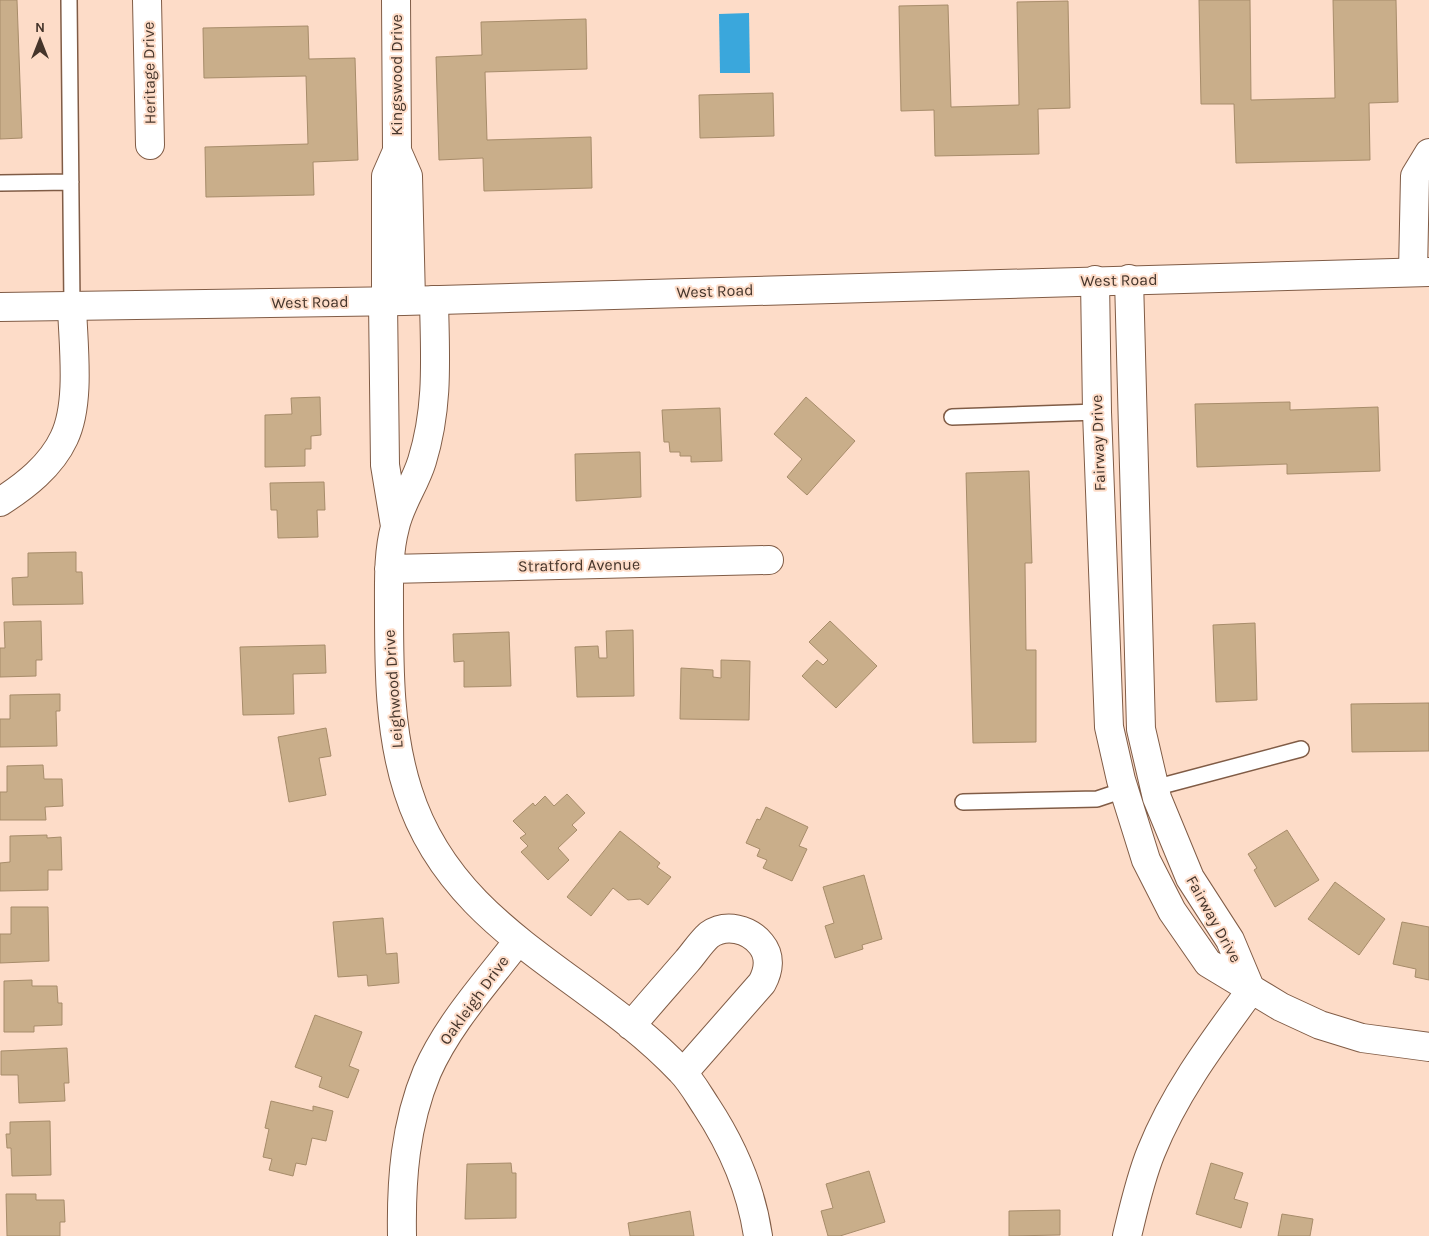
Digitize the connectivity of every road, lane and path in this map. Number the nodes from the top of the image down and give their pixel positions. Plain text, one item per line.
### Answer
1 (69, 0) edge
2 (147, 0) edge
3 (396, 0) edge
4 (150, 145) dead end
5 (1429, 153) edge
6 (71, 182) junction
7 (0, 183) edge
8 (1421, 272) edge
9 (1129, 279) junction
10 (1094, 280) junction
11 (403, 300) junction
12 (72, 306) junction
13 (0, 307) edge
14 (1097, 412) junction
15 (952, 417) dead end
16 (0, 502) edge
17 (395, 526) junction
18 (769, 560) dead end
19 (389, 569) junction
20 (1137, 605) junction
21 (1104, 606) junction
22 (1301, 749) dead end
23 (1154, 788) junction
24 (1124, 790) junction
25 (963, 802) dead end
26 (518, 941) junction
27 (1251, 990) junction
28 (631, 1026) junction
29 (1429, 1047) edge
30 (683, 1073) junction
31 (402, 1236) edge
32 (758, 1236) edge
33 (1127, 1236) edge

1 - 6 lane
2 - 4 street, Heritage Drive
3 - 11 street, Kingswood Drive
5 - 8 street
6 - 7 lane
6 - 12 lane
8 - 9 street, West Road
9 - 10 street, West Road
9 - 20 street, Fairway Drive
10 - 11 street, West Road
10 - 14 street, Fairway Drive
11 - 12 street, West Road
11 - 17 street, Leighwood Drive
11 - 17 street, Leighwood Drive
12 - 13 street, West Road
12 - 16 street
14 - 15 lane
14 - 21 street, Fairway Drive
17 - 19 street, Leighwood Drive
18 - 19 street, Stratford Avenue
19 - 26 street, Leighwood Drive
20 - 21 street
20 - 23 street, Fairway Drive
21 - 24 street, Fairway Drive
22 - 23 lane
23 - 27 street, Fairway Drive
24 - 25 lane
24 - 27 street, Fairway Drive
26 - 28 street, Leighwood Drive
26 - 31 street, Oakleigh Drive
27 - 29 street
27 - 33 street
28 - 30 street, Leighwood Drive
28 - 30 street
30 - 32 street, Leighwood Drive

